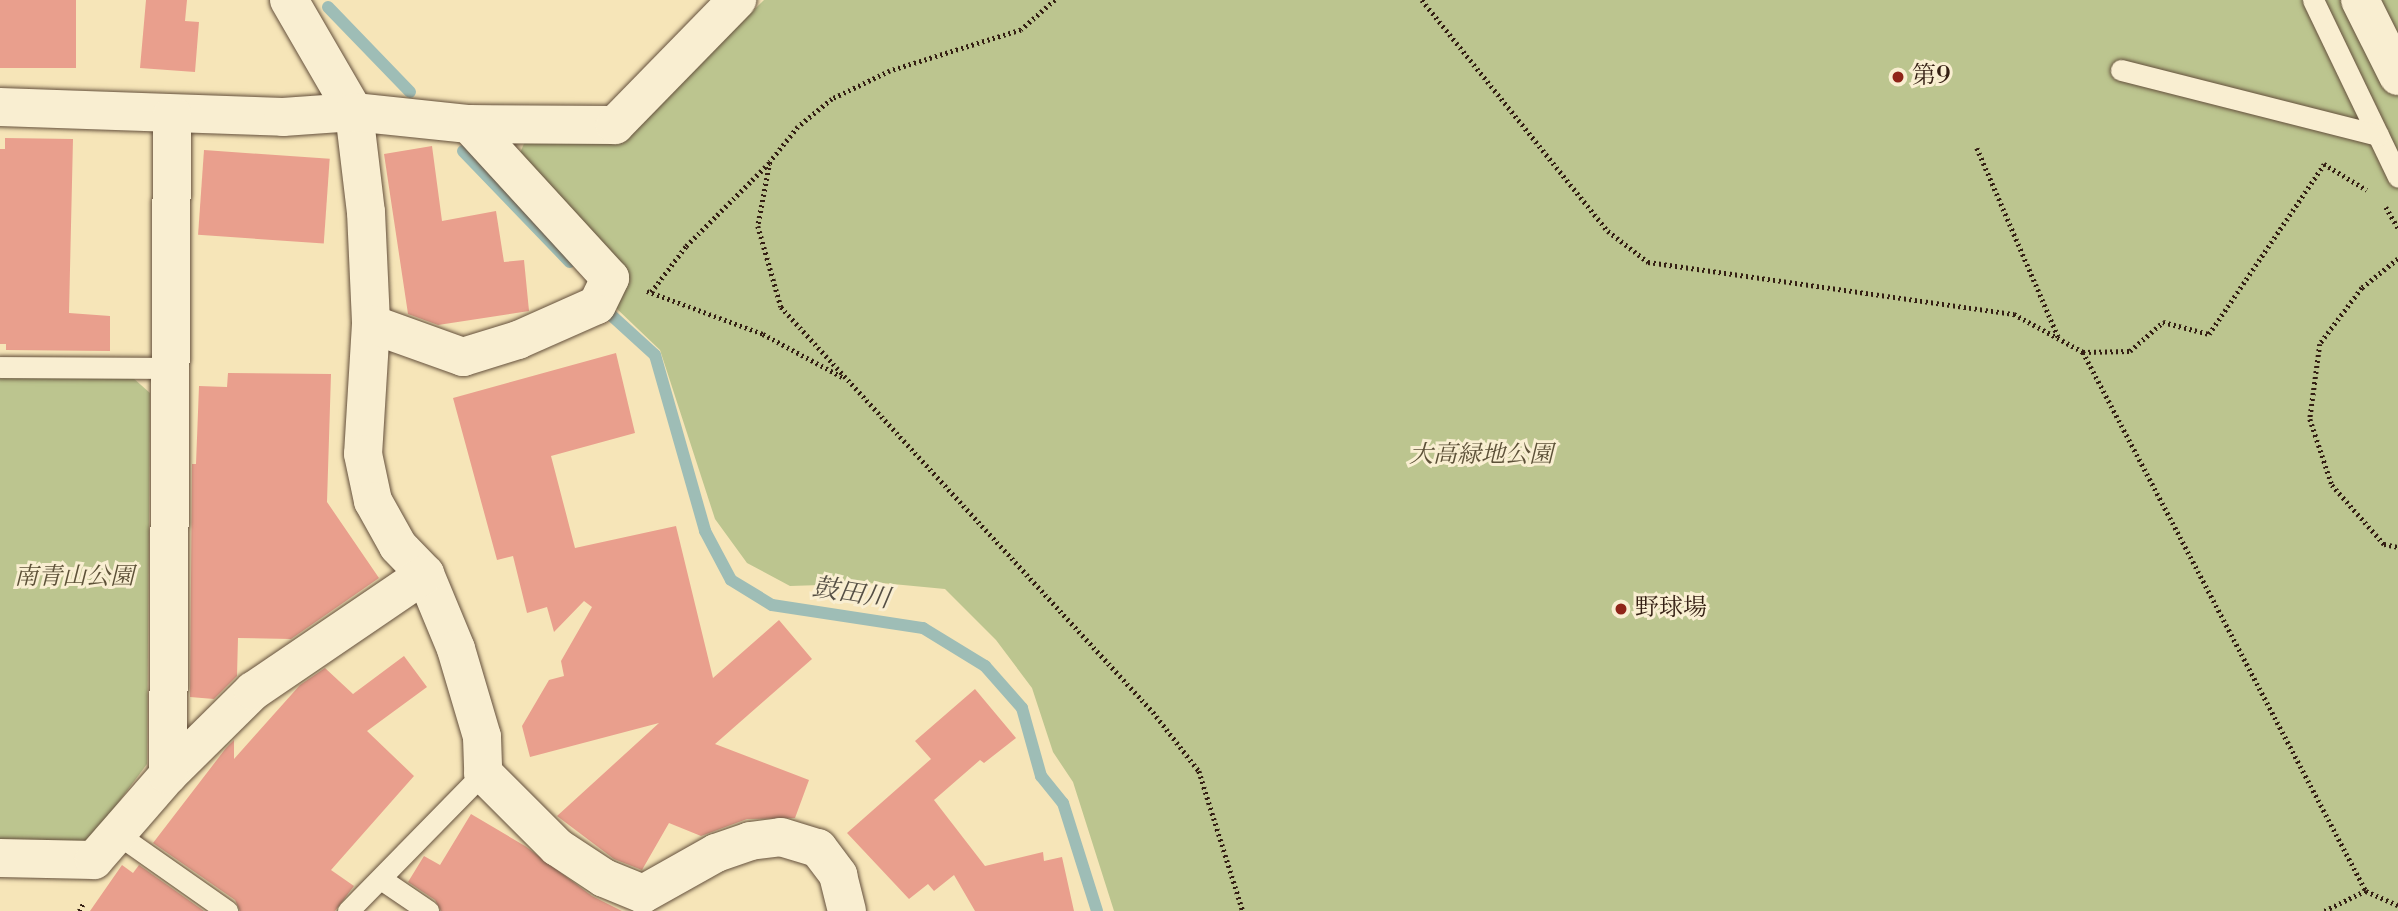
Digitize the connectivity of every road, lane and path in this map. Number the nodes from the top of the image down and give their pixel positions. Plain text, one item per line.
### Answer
1 (289, 0) edge
2 (737, 0) edge
3 (1055, 0) edge
4 (1422, 0) edge
5 (2313, 0) edge
6 (2360, 0) edge
7 (2121, 70) dead end
8 (2398, 76) edge
9 (0, 107) edge
10 (355, 112) junction
11 (172, 115) junction
12 (469, 124) junction
13 (2378, 135) junction
14 (1977, 148) dead end
15 (770, 162) junction
16 (2398, 177) edge
17 (2370, 192) dead end
18 (2381, 199) dead end
19 (2398, 228) edge
20 (2398, 259) edge
21 (610, 278) junction
22 (650, 292) junction
23 (371, 324) junction
24 (2059, 339) junction
25 (2083, 352) junction
26 (0, 367) edge
27 (167, 368) junction
28 (848, 380) junction
29 (2398, 547) edge
30 (425, 574) junction
31 (484, 773) junction
32 (168, 775) junction
33 (116, 832) junction
34 (0, 858) edge
35 (381, 879) junction
36 (2366, 891) junction
37 (651, 902) edge
38 (2398, 905) edge
39 (227, 911) edge
40 (348, 911) edge
41 (428, 911) edge
42 (847, 911) edge
43 (1243, 911) edge
44 (2325, 911) edge

1 - 10 street
2 - 12 street
3 - 15 path
4 - 24 path
5 - 13 lane
6 - 8 street
7 - 13 lane
9 - 11 street
10 - 11 street
10 - 12 street
10 - 23 street
11 - 27 street
12 - 21 street
13 - 16 lane
14 - 24 path
15 - 22 path
15 - 28 path
17 - 25 path
18 - 19 path
20 - 29 path
21 - 22 path
21 - 23 street
22 - 28 path
23 - 30 street
24 - 25 path
25 - 36 path
26 - 27 lane
27 - 32 street
28 - 43 path
30 - 31 street
30 - 32 street
31 - 35 lane
31 - 37 street
32 - 33 street
33 - 34 street
33 - 39 lane
35 - 40 lane
35 - 41 lane
36 - 38 path
36 - 44 path
37 - 42 street

